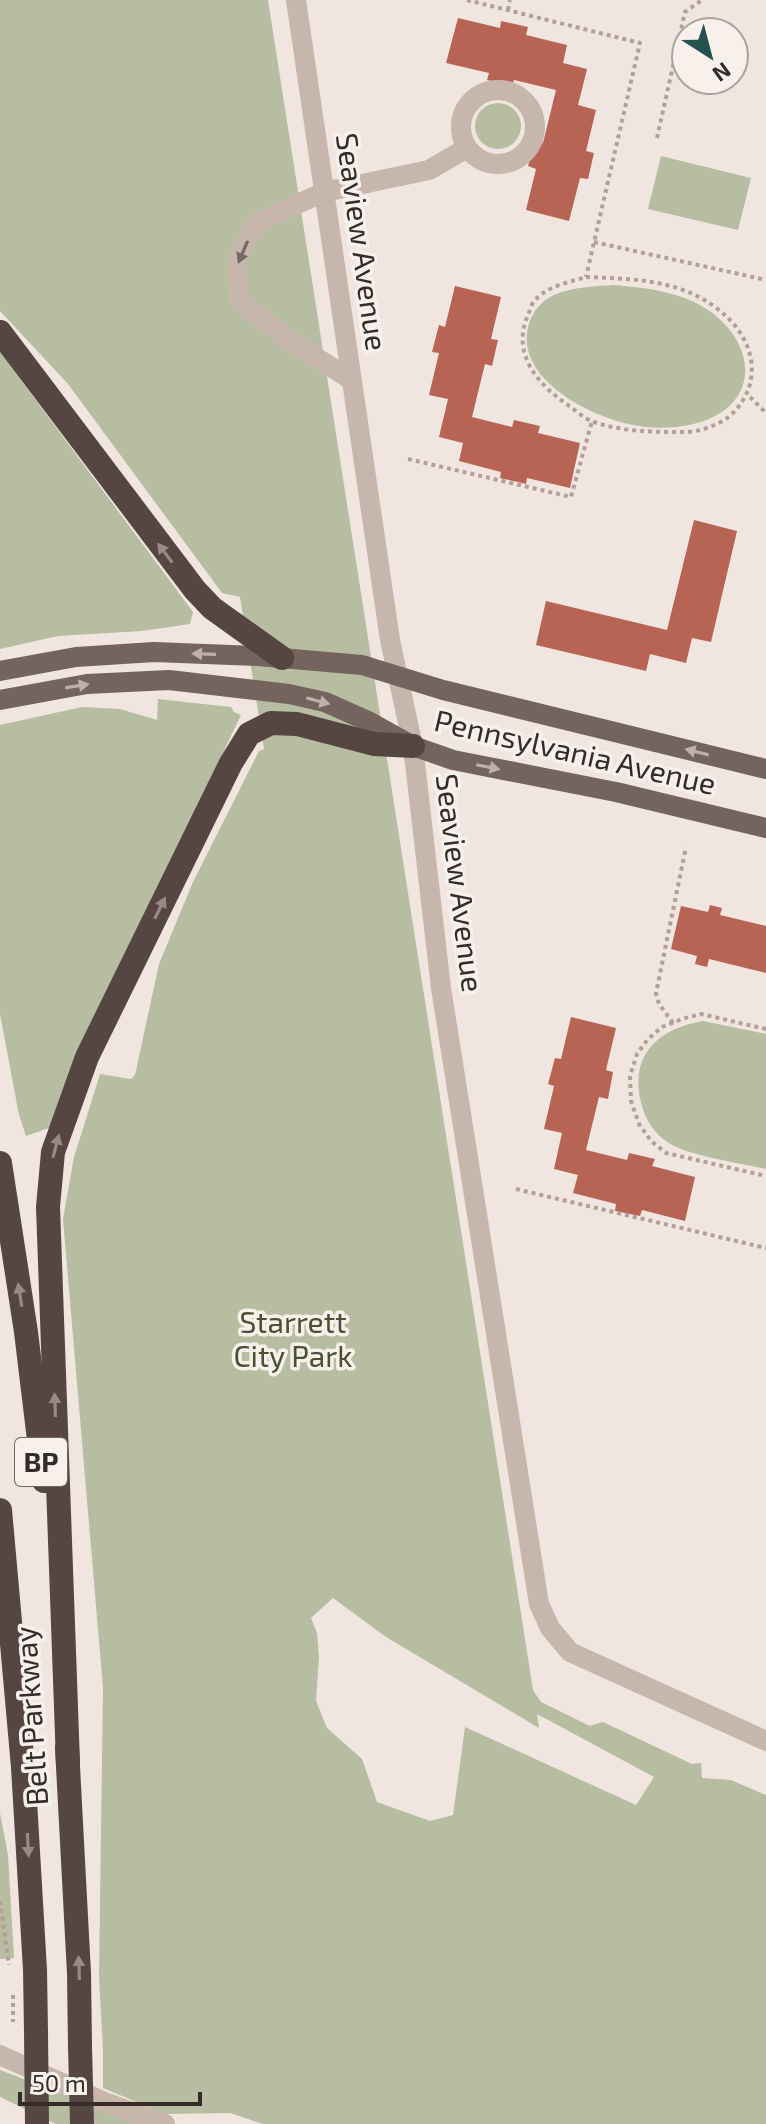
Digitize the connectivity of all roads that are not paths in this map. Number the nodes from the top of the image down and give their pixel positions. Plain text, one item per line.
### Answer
1 (296, 0) edge
2 (467, 148) dead end
3 (324, 192) junction
4 (0, 332) edge
5 (350, 379) junction
6 (282, 658) junction
7 (0, 671) edge
8 (396, 674) junction
9 (0, 700) edge
10 (413, 746) junction
11 (766, 769) edge
12 (766, 828) edge
13 (0, 1163) edge
14 (0, 1510) edge
15 (0, 1604) edge
16 (766, 1741) edge
17 (68, 1763) junction
18 (23, 1767) junction
19 (0, 2055) edge
20 (37, 2124) edge
21 (82, 2124) edge
22 (165, 2124) edge

1 - 3 street, Seaview Avenue
2 - 3 street
3 - 5 street, Seaview Avenue
3 -> 5 street
6 -> 4 highway
5 - 8 street, Seaview Avenue
6 -> 7 main road, Pennsylvania Avenue
6 - 8 main road, Pennsylvania Avenue
8 - 10 street, Seaview Avenue
11 -> 8 main road, Pennsylvania Avenue
9 -> 10 main road, Pennsylvania Avenue
10 -> 12 main road, Pennsylvania Avenue
10 - 16 street, Seaview Avenue
17 -> 10 highway
17 -> 13 highway, Belt Parkway / BP
14 - 18 highway, Belt Parkway / BP
15 - 18 highway
21 -> 17 highway, Belt Parkway / BP, bridge
18 -> 20 highway, Belt Parkway / BP, bridge
19 - 22 street

